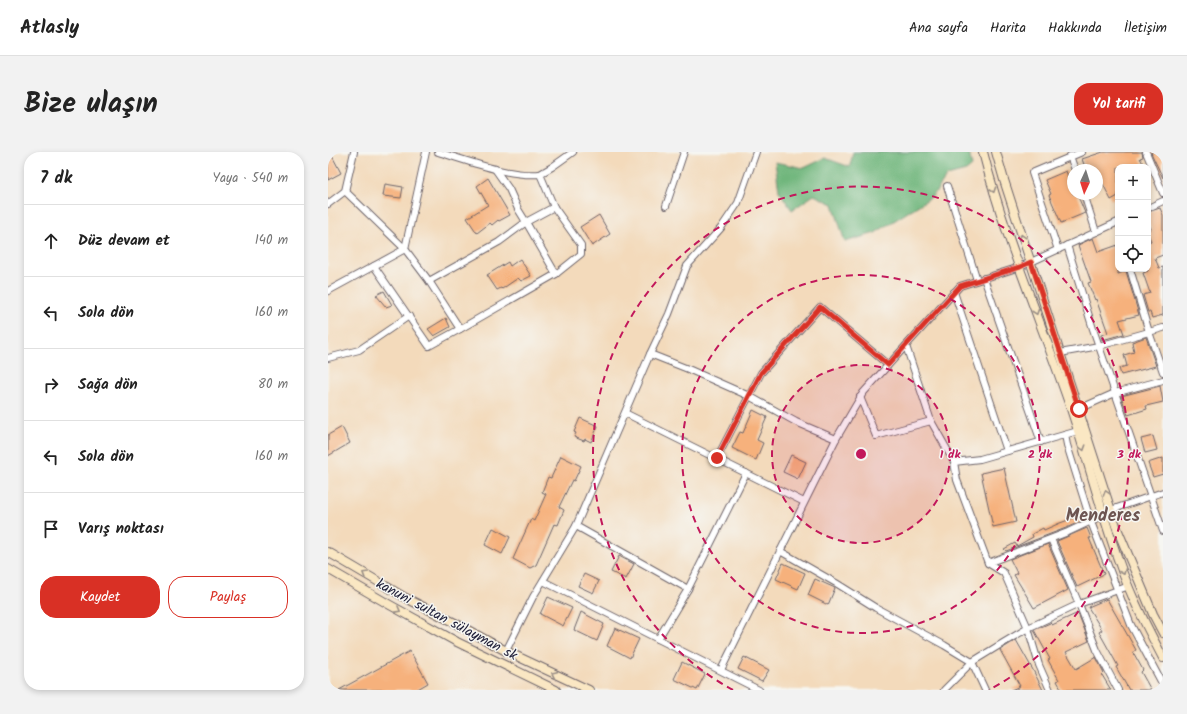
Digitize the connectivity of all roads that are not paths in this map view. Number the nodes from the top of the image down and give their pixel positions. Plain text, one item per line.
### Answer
1 (354, 152) edge
2 (426, 152) edge
3 (438, 152) edge
4 (573, 152) edge
5 (684, 152) edge
6 (756, 152) edge
7 (983, 152) edge
8 (996, 152) edge
9 (1082, 152) edge
10 (1146, 152) edge
11 (1070, 156) junction
12 (1073, 164) edge
13 (495, 169) junction
14 (540, 174) junction
15 (947, 186) dead end
16 (345, 191) junction
17 (1163, 193) edge
18 (1086, 200) edge
19 (1163, 201) edge
20 (328, 204) edge
21 (666, 206) dead end
22 (554, 207) junction
23 (1151, 207) edge
24 (526, 222) junction
25 (1115, 225) edge
26 (1096, 232) junction
27 (1067, 245) junction
28 (405, 249) junction
29 (1058, 250) junction
30 (1031, 262) junction
31 (374, 266) junction
32 (1020, 267) junction
33 (1131, 272) edge
34 (556, 274) junction
35 (984, 278) junction
36 (977, 280) junction
37 (429, 281) junction
38 (328, 291) edge
39 (954, 292) junction
40 (409, 316) junction
41 (1163, 328) edge
42 (460, 329) junction
43 (1148, 332) junction
44 (906, 346) junction
45 (1099, 346) junction
46 (1060, 353) junction
47 (650, 354) junction
48 (328, 358) edge
49 (888, 365) junction
50 (1163, 372) edge
51 (1163, 380) edge
52 (1115, 393) junction
53 (749, 396) junction
54 (860, 397) junction
55 (1079, 409) junction
56 (625, 413) junction
57 (931, 422) junction
58 (1078, 431) junction
59 (1065, 435) junction
60 (836, 438) junction
61 (1042, 442) junction
62 (1007, 451) junction
63 (717, 458) junction
64 (954, 462) junction
65 (746, 473) junction
66 (1163, 492) edge
67 (1151, 496) junction
68 (804, 502) junction
69 (1111, 510) junction
70 (1104, 515) junction
71 (1091, 522) junction
72 (576, 526) junction
73 (1163, 531) edge
74 (1051, 539) junction
75 (780, 551) junction
76 (328, 552) edge
77 (988, 563) junction
78 (328, 568) edge
79 (543, 581) junction
80 (1129, 586) junction
81 (688, 589) junction
82 (1118, 590) junction
83 (1079, 604) junction
84 (1028, 628) junction
85 (1163, 633) edge
86 (658, 639) junction
87 (506, 651) junction
88 (1163, 658) edge
89 (972, 662) junction
90 (720, 670) junction
91 (1163, 685) edge
92 (556, 690) edge
93 (589, 690) edge
94 (759, 690) edge
95 (944, 690) edge
96 (985, 690) edge
97 (1050, 690) edge
98 (1118, 690) edge

1 - 16 street
2 - 28 street
3 - 13 street
4 - 14 street
5 - 21 street
6 - 47 street
7 -> 32 main road
30 -> 8 main road
9 - 11 street
10 - 17 street
11 - 12 street
11 - 29 street
13 - 14 street
13 - 24 street
14 - 22 street
15 - 36 street
16 - 20 street
16 - 28 street
18 - 26 street
19 - 23 street
22 - 24 street
22 - 34 street
24 - 34 street
24 - 37 street
25 - 26 street
26 - 27 street
27 - 29 street
27 - 45 street
28 - 31 street
28 - 37 street
29 - 30 street
30 - 32 street
30 - 46 main road
31 - 38 street
31 - 40 street
32 - 35 street
32 -> 58 main road
33 - 43 street
34 - 42 street
35 - 36 street
35 - 61 street
36 - 39 street
37 - 42 street
39 - 44 street
39 - 62 street
40 - 42 street
40 - 48 street
41 - 43 street
43 - 45 street
43 - 50 street
44 - 49 street
44 - 57 street
45 - 46 street
45 - 52 street
46 - 55 main road
47 - 53 street
47 - 56 street
49 - 53 street
49 - 54 street
51 - 52 street
52 - 55 street
52 - 67 street
53 - 60 street
53 - 63 street
54 - 57 street
54 - 60 street
69 -> 55 main road
56 - 63 street
56 - 72 street
57 - 64 street
58 - 59 street
58 -> 70 main road
59 - 61 street
59 - 71 street
60 - 68 street
61 - 62 street
62 - 64 street
63 - 65 street
64 - 77 street
65 - 68 street
65 - 81 street
66 - 67 street
67 - 69 street
67 - 73 street
68 - 75 street
69 - 85 main road
70 - 71 street
70 -> 80 main road
71 - 74 street
71 - 82 street
72 - 79 street
72 - 81 street
74 - 77 street
74 - 83 street
75 - 89 street
75 - 90 street
87 -> 76 main road
77 - 84 street
78 -> 92 main road, kanuni sultan sülayman sk
79 - 86 street
79 - 87 street
80 - 82 street
80 - 88 main road
81 - 86 street
82 - 83 street
82 - 91 street
83 - 84 street
83 - 98 street
84 - 89 street
84 - 97 street
86 - 90 street
93 -> 87 main road
89 - 95 street
89 - 96 street
90 - 94 street

